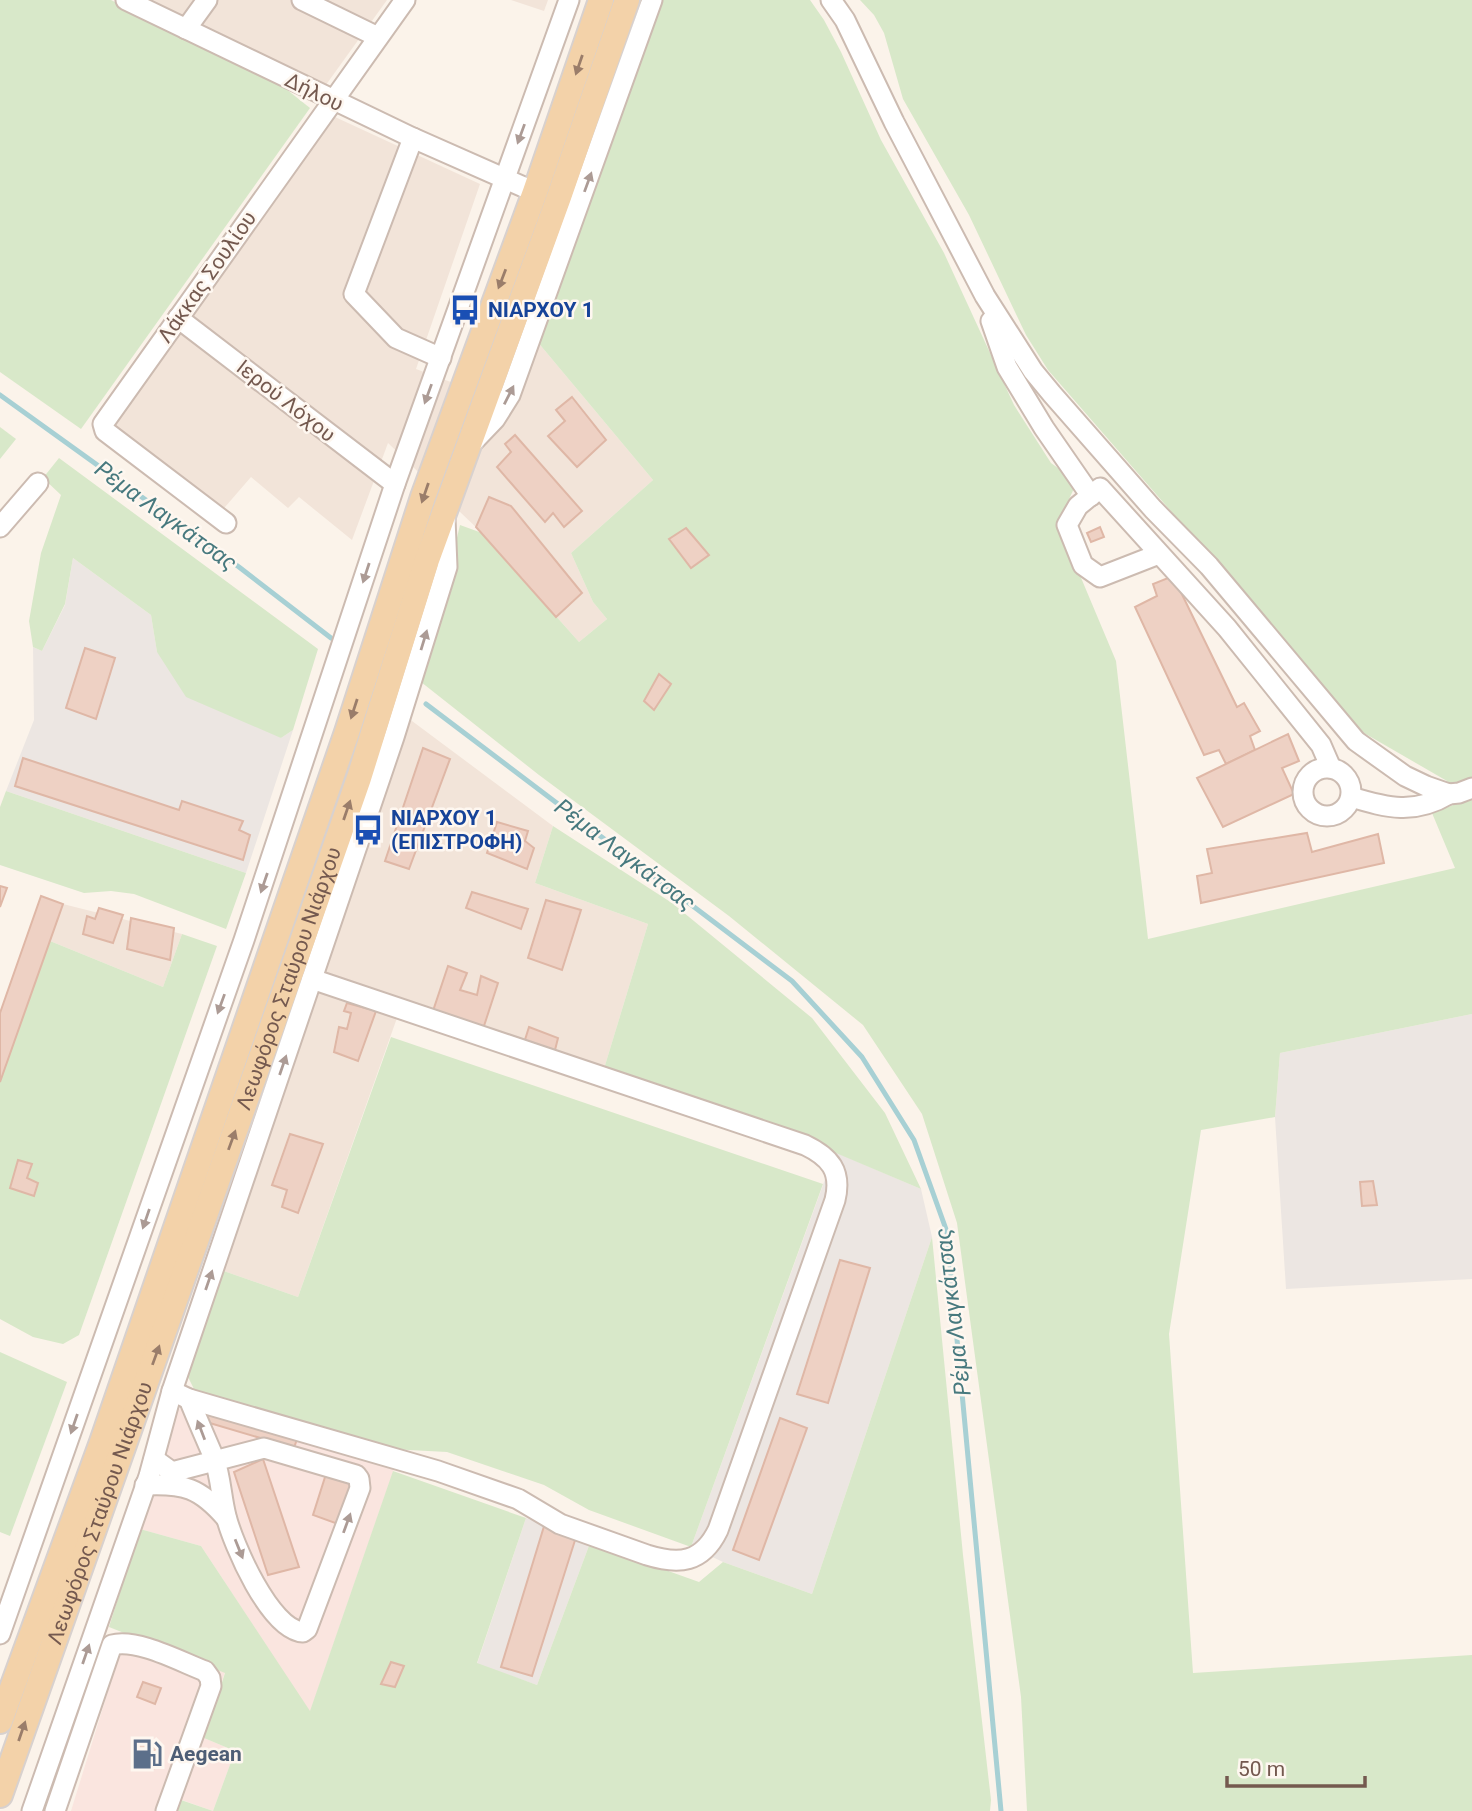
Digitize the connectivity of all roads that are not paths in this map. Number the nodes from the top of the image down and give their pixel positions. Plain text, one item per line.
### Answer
1 (126, 0) edge
2 (207, 0) edge
3 (302, 0) edge
4 (405, 0) edge
5 (569, 0) edge
6 (601, 0) edge
7 (627, 0) edge
8 (652, 0) edge
9 (831, 0) edge
10 (186, 29) junction
11 (378, 37) junction
12 (332, 101) junction
13 (413, 138) junction
14 (505, 178) junction
15 (535, 192) junction
16 (973, 274) junction
17 (178, 318) junction
18 (440, 358) junction
19 (467, 448) junction
20 (38, 483) dead end
21 (395, 484) junction
22 (1090, 496) junction
23 (445, 509) junction
24 (226, 523) dead end
25 (0, 527) edge
26 (1160, 554) junction
27 (1331, 768) junction
28 (1472, 788) edge
29 (1449, 794) junction
30 (1351, 797) junction
31 (312, 979) junction
32 (180, 1395) junction
33 (153, 1459) junction
34 (215, 1460) junction
35 (145, 1485) junction
36 (226, 1518) junction
37 (0, 1634) edge
38 (0, 1721) edge
39 (61, 1725) junction
40 (74, 1756) junction
41 (0, 1796) edge
42 (32, 1811) edge
43 (55, 1811) edge
44 (166, 1811) edge

1 - 10 street, Δήλου
2 - 10 street
3 - 11 street
4 - 11 street, Λάκκας Σουλίου
5 -> 14 street
6 -> 15 main road, Λεωφόρος Σταύρου Νιάρχου
7 - 19 main road, Λεωφόρος Σταύρου Νιάρχου
19 -> 8 street
9 - 16 street
10 - 12 street, Δήλου
11 - 12 street, Λάκκας Σουλίου
12 - 13 street, Δήλου
12 - 17 street, Λάκκας Σουλίου
13 - 14 street, Δήλου
13 - 18 street
14 - 15 street, Δήλου
14 - 18 street
15 -> 38 main road, Λεωφόρος Σταύρου Νιάρχου
16 - 22 street
16 - 29 street
17 - 21 street, Ιερού Λόχου
17 - 24 street, Λάκκας Σουλίου
18 -> 21 street
19 - 23 main road, Λεωφόρος Σταύρου Νιάρχου
20 - 25 street
21 -> 37 street
22 - 26 street
22 - 26 street
31 -> 23 street
41 -> 23 main road, Λεωφόρος Σταύρου Νιάρχου
26 - 27 street
27 - 30 street
27 - 30 street
28 - 29 street
29 - 30 street
32 -> 31 street
31 - 32 street
32 - 33 street
34 -> 32 street
33 - 34 street
33 - 35 street
34 - 36 street
36 -> 34 street
35 - 36 street
39 -> 35 street
39 - 40 street
39 - 42 street
40 - 43 street
40 - 44 street

